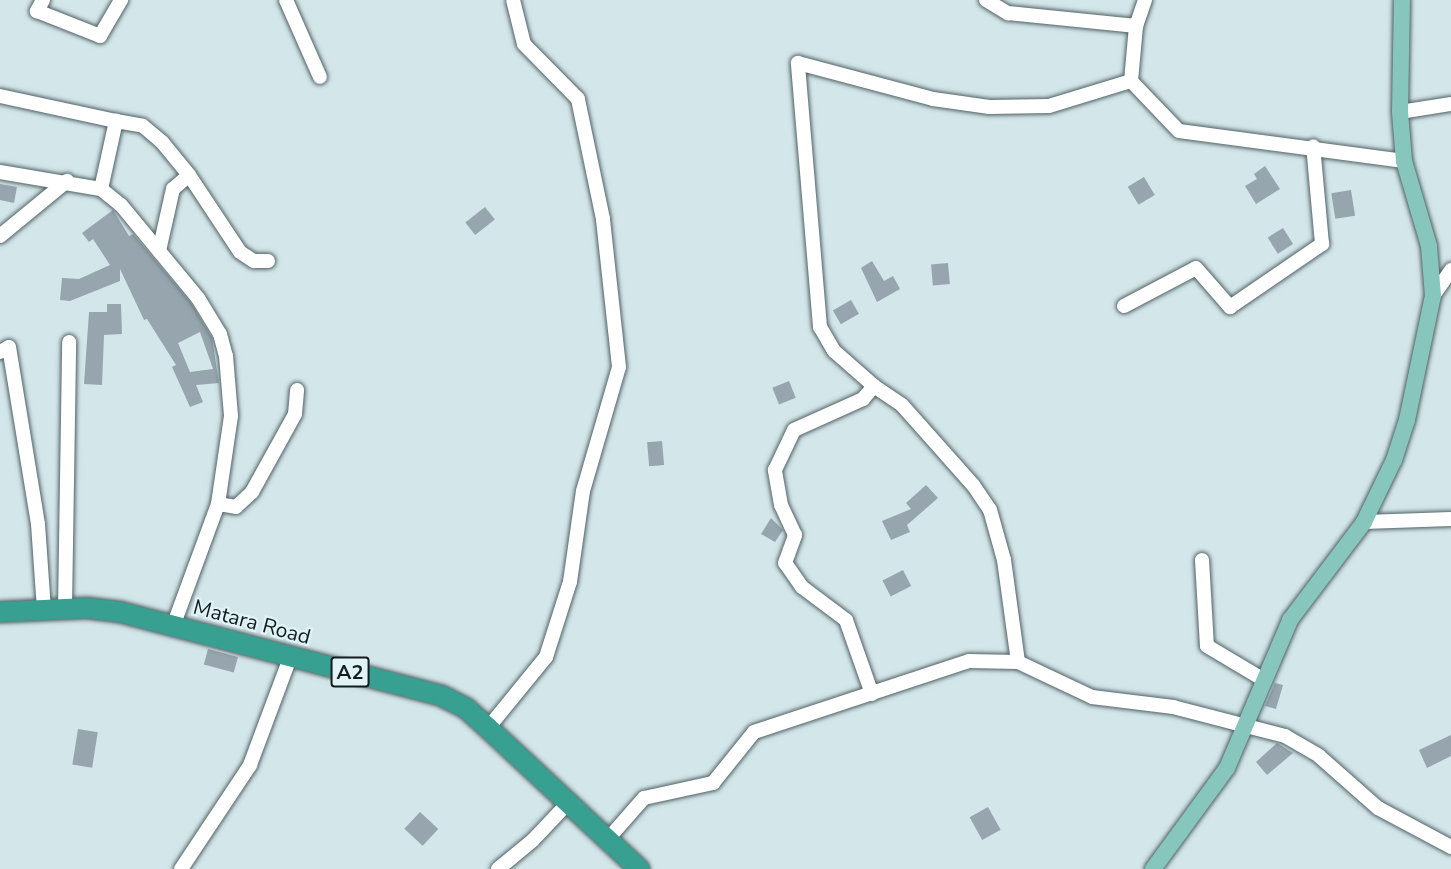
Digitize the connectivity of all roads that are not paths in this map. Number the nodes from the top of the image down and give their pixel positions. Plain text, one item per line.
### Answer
1 (43, 0) edge
2 (121, 0) edge
3 (286, 0) edge
4 (513, 0) edge
5 (986, 0) edge
6 (1145, 0) edge
7 (1402, 0) edge
8 (1136, 26) junction
9 (320, 77) dead end
10 (1131, 81) junction
11 (0, 96) edge
12 (1451, 104) edge
13 (1400, 112) junction
14 (116, 121) junction
15 (1313, 146) junction
16 (1404, 161) junction
17 (0, 172) edge
18 (189, 175) junction
19 (67, 181) junction
20 (101, 189) junction
21 (0, 236) edge
22 (159, 252) junction
23 (268, 261) dead end
24 (1451, 270) edge
25 (1432, 296) junction
26 (1124, 306) dead end
27 (69, 342) dead end
28 (0, 352) edge
29 (874, 386) junction
30 (297, 390) dead end
31 (218, 504) junction
32 (1451, 519) edge
33 (1364, 522) junction
34 (1202, 560) dead end
35 (65, 608) junction
36 (44, 609) junction
37 (0, 612) edge
38 (173, 626) junction
39 (290, 658) junction
40 (1018, 662) junction
41 (1264, 680) junction
42 (872, 694) junction
43 (1246, 726) junction
44 (488, 728) junction
45 (568, 803) junction
46 (608, 839) junction
47 (1451, 847) edge
48 (181, 869) edge
49 (498, 869) edge
50 (639, 869) edge
51 (1153, 869) edge

1 - 2 street
3 - 9 street
4 - 44 street
5 - 8 street
6 - 8 street
7 - 13 main road
8 - 10 street
10 - 15 street
10 - 29 street
11 - 14 street
12 - 13 street
13 - 16 main road
14 - 18 street
14 - 20 street
15 - 16 street
15 - 26 street
16 - 25 main road
17 - 19 street
18 - 22 street
18 - 23 street
19 - 20 street
19 - 21 street
20 - 22 street
22 - 31 street
24 - 25 street
25 - 33 main road
27 - 35 street
28 - 36 street
29 - 40 street
29 - 42 street
30 - 31 street
31 - 38 street
32 - 33 street
33 - 41 main road
34 - 41 street
35 - 36 highway, Matara Road / A2
35 - 38 highway, Matara Road / A2
36 - 37 highway, Matara Road / A2
38 - 39 highway, Matara Road / A2
39 - 44 highway, Matara Road / A2
39 - 48 street
40 - 42 street
40 - 43 street
41 - 43 main road
42 - 46 street
43 - 47 street
43 - 51 main road
44 - 45 highway, Matara Road / A2
45 - 46 highway, Matara Road / A2
45 - 49 street
46 - 50 highway, Matara Road / A2

